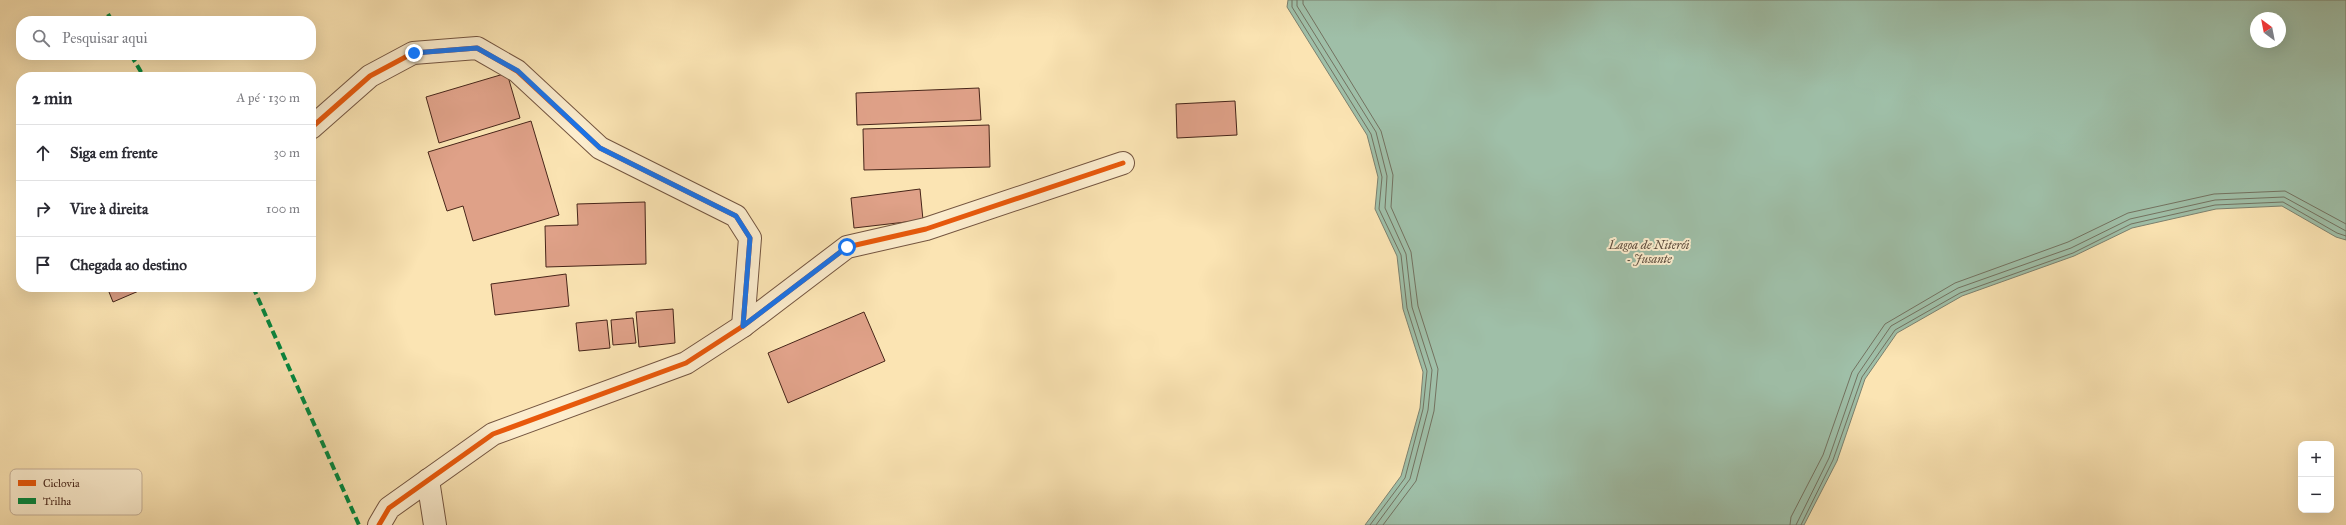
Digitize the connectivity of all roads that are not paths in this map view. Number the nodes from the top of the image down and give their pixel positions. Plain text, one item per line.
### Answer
1 (316, 124) edge
2 (1123, 163) dead end
3 (743, 326) junction
4 (428, 480) junction
5 (379, 525) edge
6 (435, 525) edge

1 - 3 street
2 - 3 street
3 - 4 street
4 - 5 street
4 - 6 street

